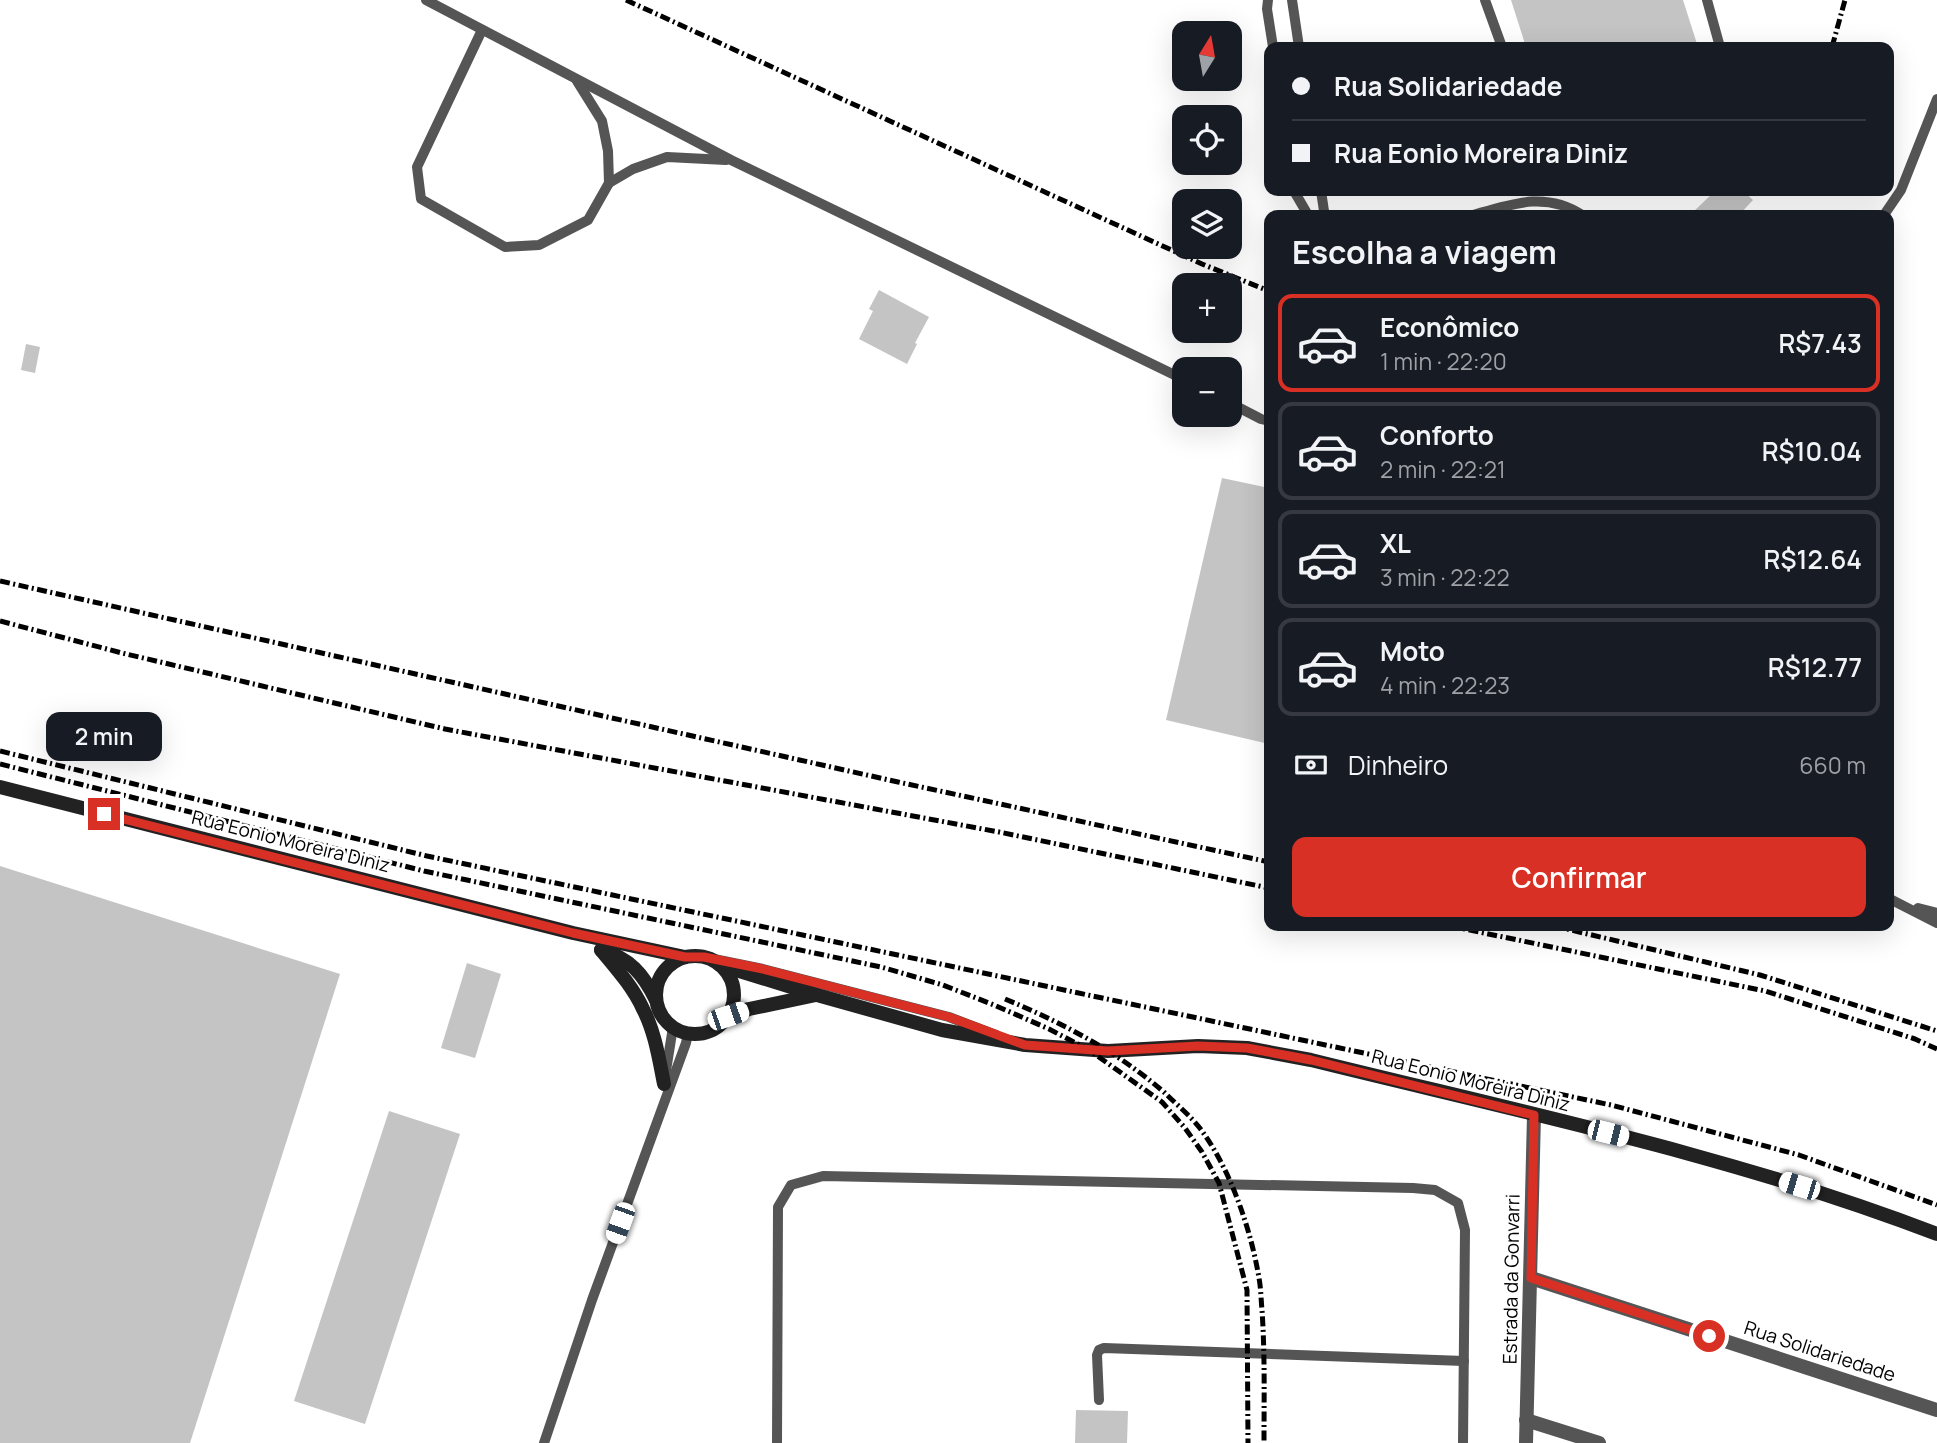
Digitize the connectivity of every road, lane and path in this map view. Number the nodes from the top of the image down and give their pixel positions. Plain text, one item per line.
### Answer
1 (426, 0) edge
2 (1268, 0) edge
3 (1292, 0) edge
4 (1485, 0) edge
5 (1707, 0) edge
6 (482, 30) junction
7 (1272, 42) edge
8 (1298, 42) edge
9 (1500, 42) edge
10 (1719, 42) edge
11 (576, 79) junction
12 (1937, 99) edge
13 (731, 160) junction
14 (609, 183) junction
15 (1491, 210) edge
16 (1573, 210) edge
17 (1887, 210) edge
18 (1172, 374) edge
19 (1242, 409) edge
20 (1264, 420) edge
21 (0, 787) edge
22 (1894, 901) edge
23 (1894, 902) edge
24 (1937, 913) edge
25 (1937, 923) edge
26 (573, 933) junction
27 (601, 950) junction
28 (685, 957) junction
29 (704, 957) junction
30 (720, 965) junction
31 (817, 995) junction
32 (657, 1000) junction
33 (728, 1016) junction
34 (673, 1027) junction
35 (688, 1033) junction
36 (1025, 1045) junction
37 (664, 1084) junction
38 (1534, 1115) junction
39 (657, 1121) junction
40 (1937, 1234) edge
41 (1531, 1278) junction
42 (1464, 1361) junction
43 (1099, 1400) dead end
44 (1937, 1410) edge
45 (1527, 1420) junction
46 (544, 1443) edge
47 (777, 1443) edge
48 (1463, 1443) edge
49 (1526, 1443) edge
50 (1599, 1443) edge

1 - 6 lane
2 - 7 lane
3 - 8 lane
4 - 9 lane
5 - 10 lane
6 - 11 lane
6 - 14 lane
11 - 13 lane
11 - 14 lane
12 - 17 lane
13 - 14 lane
13 - 18 lane
15 - 16 lane
19 - 20 lane
21 - 26 main road, Rua Eonio Moreira Diniz
22 - 24 lane
23 - 25 lane
26 - 27 main road, Rua Eonio Moreira Diniz
26 - 28 main road, Rua Eonio Moreira Diniz
27 - 32 main road, Rua Eonio Moreira Diniz
27 - 37 main road
28 - 29 main road
28 - 32 main road
29 - 30 main road
29 - 36 lane, Rua Eonio Moreira Diniz
30 - 31 main road, Rua Eonio Moreira Diniz
30 - 33 main road
31 - 33 main road, Rua Eonio Moreira Diniz
31 - 36 main road, Rua Eonio Moreira Diniz
32 - 34 main road
33 - 35 main road
34 - 35 main road
34 - 37 lane
35 - 39 lane
36 - 38 main road, Rua Eonio Moreira Diniz
37 - 39 lane
38 - 40 main road, Rua Eonio Moreira Diniz
38 - 41 street, Estrada da Gonvarri
39 - 46 lane
41 - 44 street, Rua Solidariedade
41 - 45 street, Estrada da Gonvarri
42 - 43 lane
42 - 47 lane
42 - 48 lane
45 - 49 street, Estrada da Gonvarri
45 - 50 street

